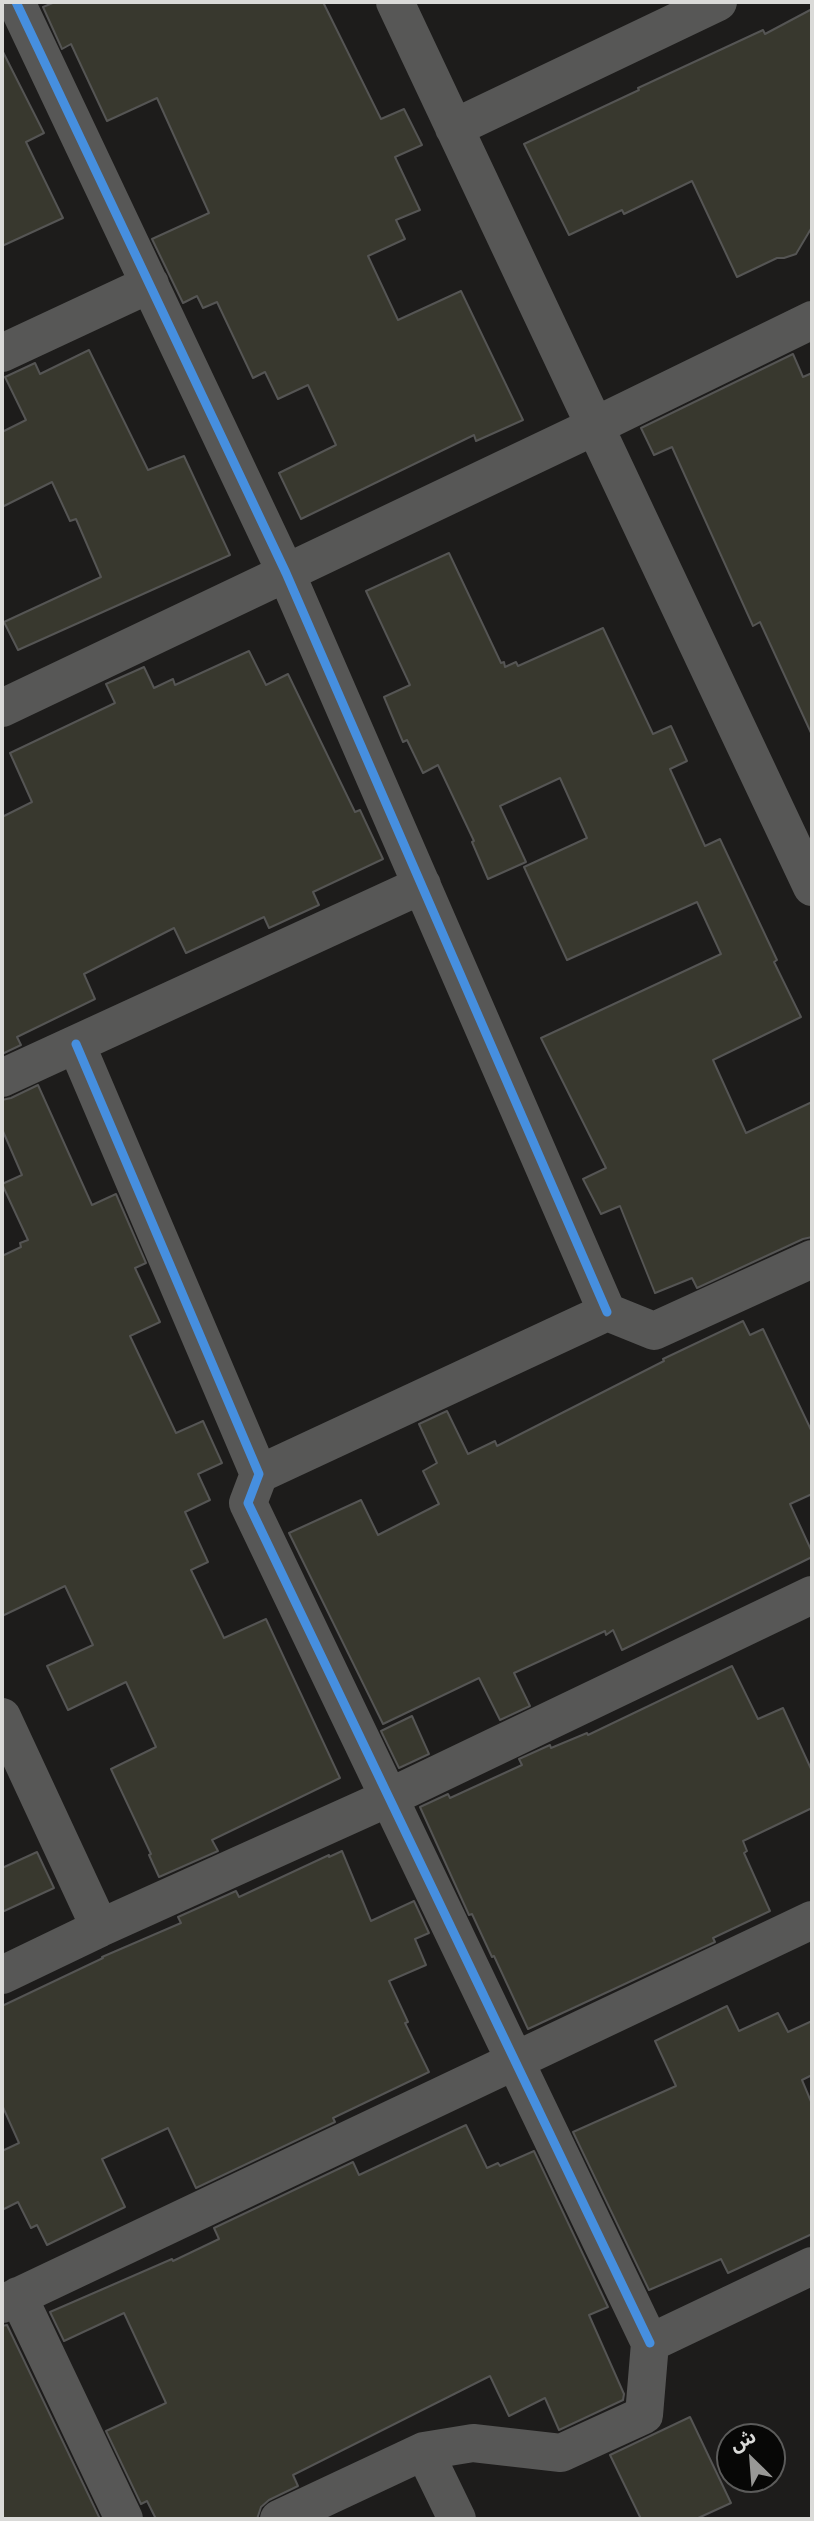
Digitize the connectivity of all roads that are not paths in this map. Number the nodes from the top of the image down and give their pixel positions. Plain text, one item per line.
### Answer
1 (16, 2) edge
2 (395, 2) edge
3 (718, 2) edge
4 (454, 128) junction
5 (150, 284) junction
6 (812, 320) edge
7 (2, 353) edge
8 (595, 426) junction
9 (286, 573) junction
10 (2, 708) edge
11 (422, 885) junction
12 (812, 887) edge
13 (76, 1044) junction
14 (2, 1078) edge
15 (812, 1259) edge
16 (607, 1312) junction
17 (259, 1474) junction
18 (812, 1595) edge
19 (2, 1717) edge
20 (388, 1798) junction
21 (812, 1920) edge
22 (100, 1928) junction
23 (2, 1975) edge
24 (513, 2061) junction
25 (812, 2266) edge
26 (10, 2300) edge
27 (650, 2343) junction
28 (424, 2451) junction
29 (124, 2519) edge
30 (279, 2519) edge
31 (457, 2519) edge

1 - 5 street
2 - 4 street
3 - 4 street
4 - 8 street
5 - 7 street
5 - 9 street
6 - 8 street
8 - 9 street
8 - 12 street
9 - 10 street
9 - 11 street
11 - 13 street
11 - 16 street
13 - 14 street
13 - 17 street
15 - 16 street
16 - 17 street
17 - 20 street
18 - 20 street
19 - 22 street
20 - 22 street
20 - 24 street
21 - 24 street
22 - 23 street
24 - 26 street
24 - 27 street
25 - 27 street
26 - 29 street
27 - 28 street
28 - 30 street
28 - 31 street

